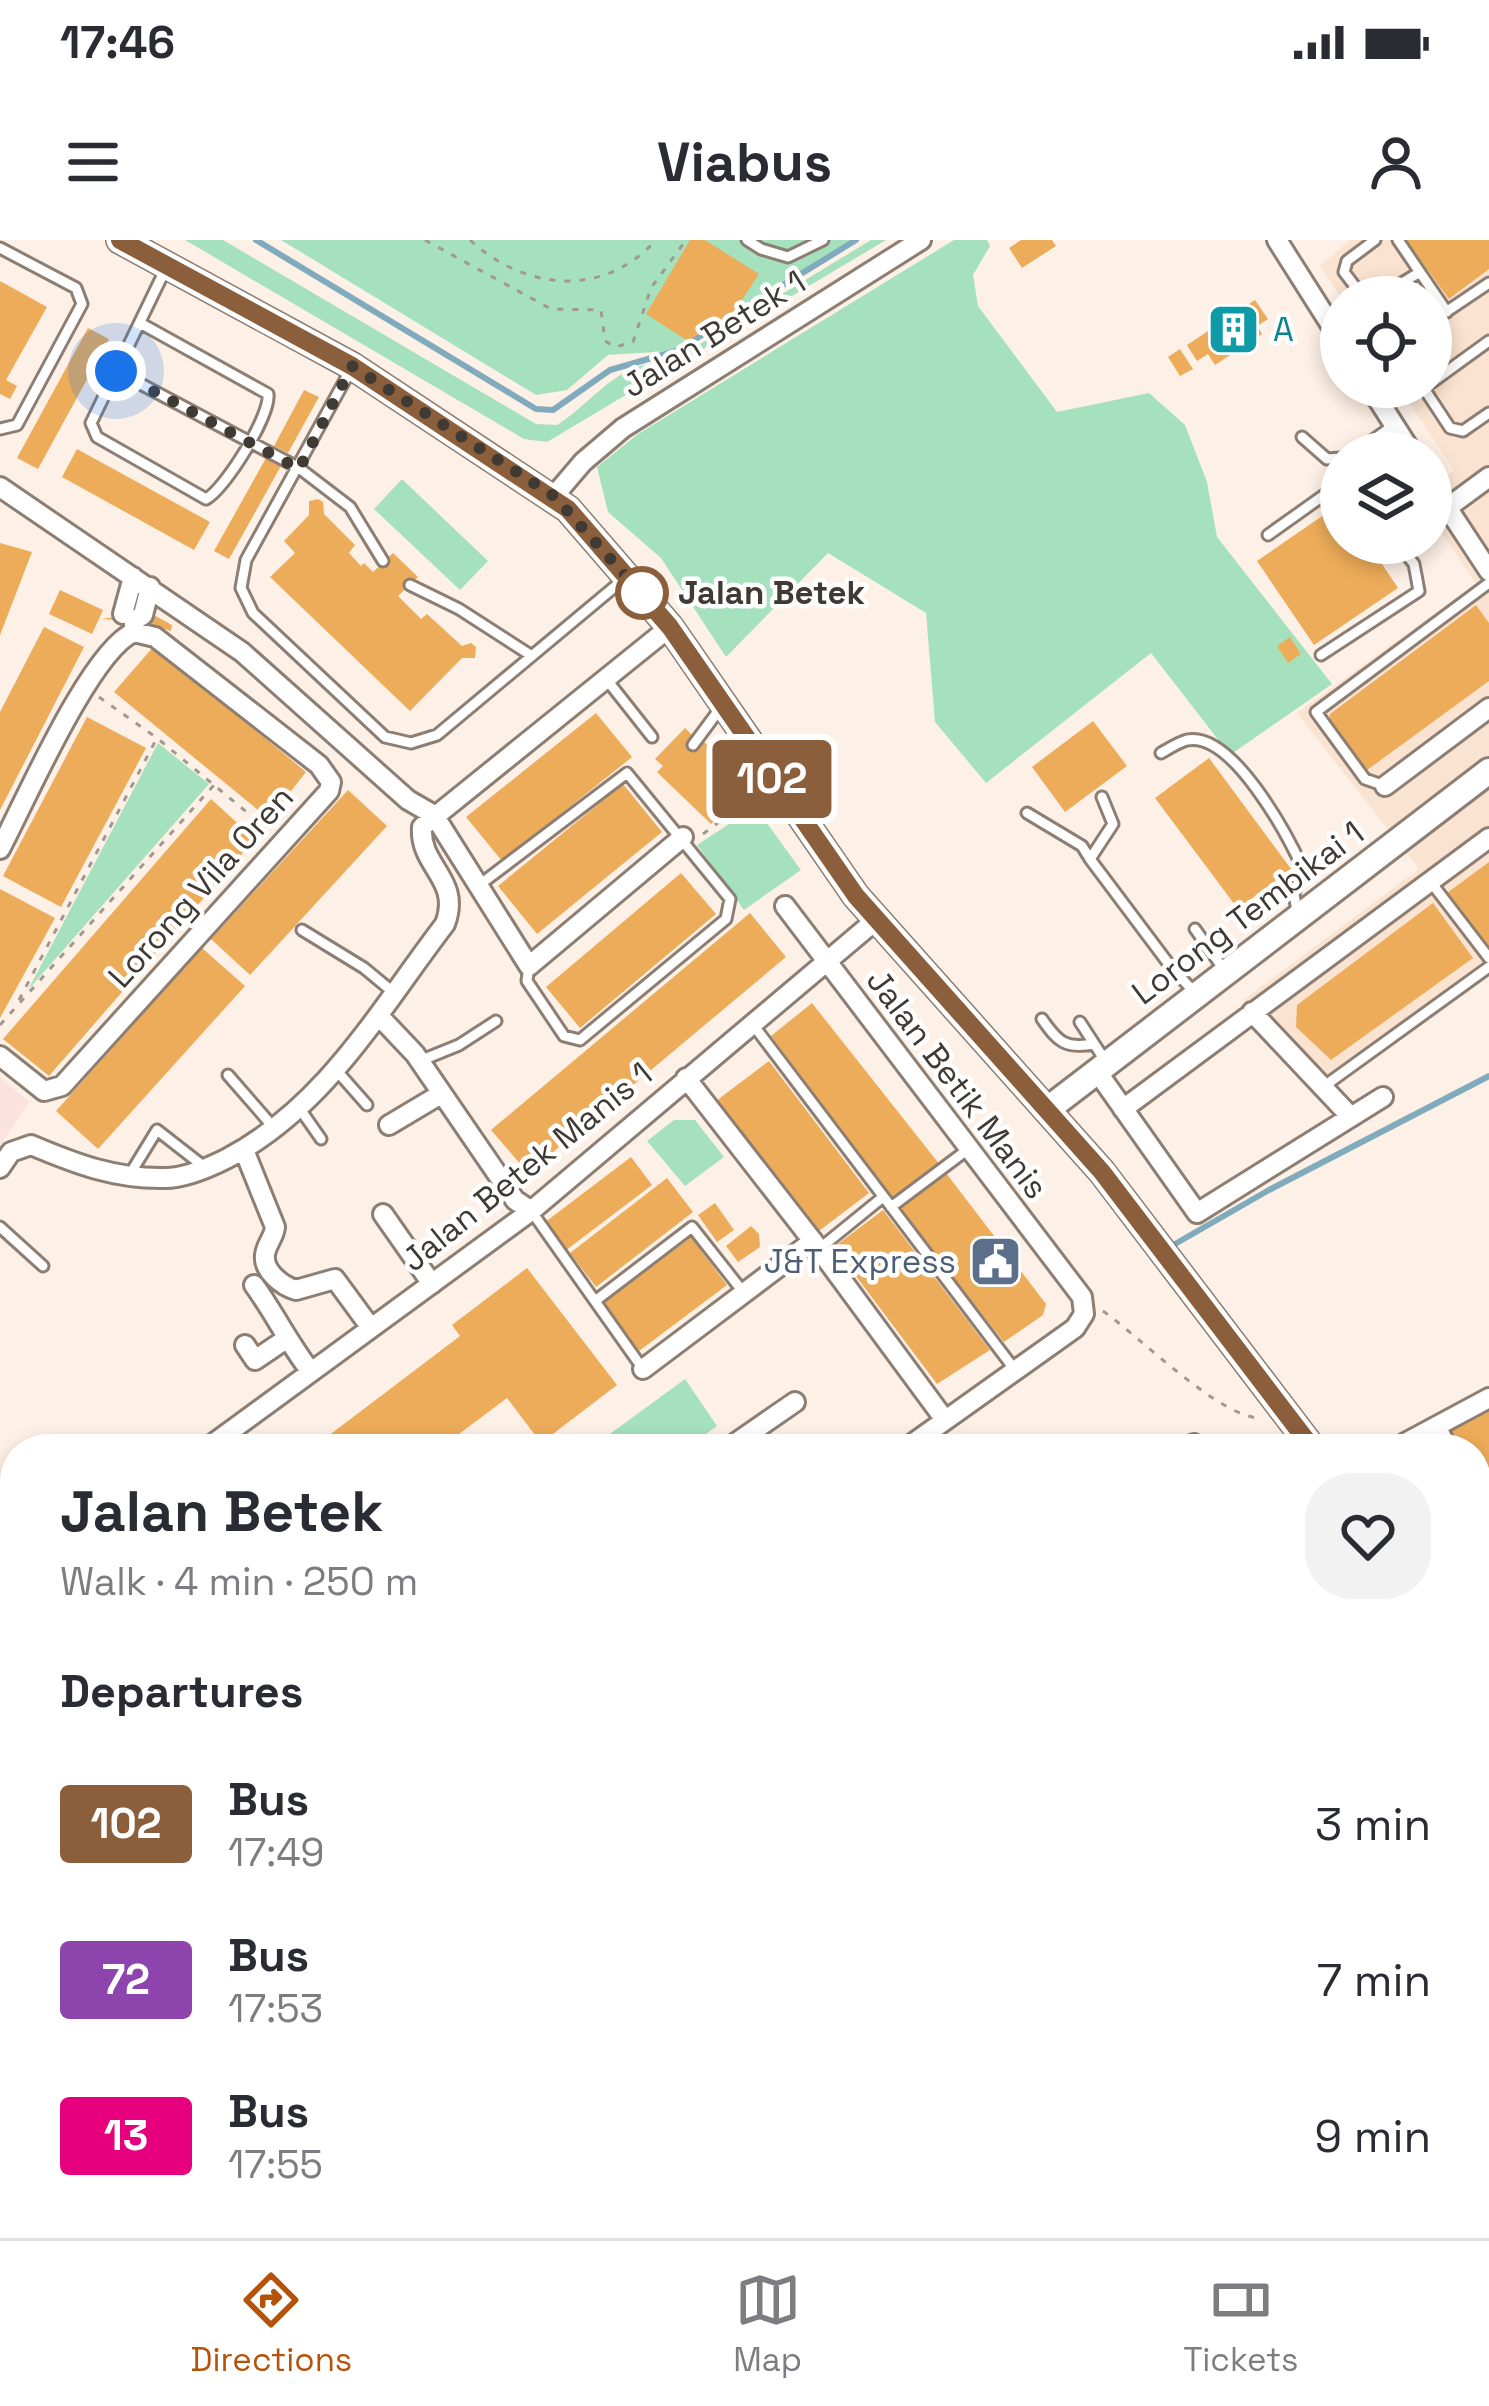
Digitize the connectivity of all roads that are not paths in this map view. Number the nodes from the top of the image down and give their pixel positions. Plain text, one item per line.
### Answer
1 (120, 240) edge
2 (747, 240) edge
3 (824, 240) edge
4 (921, 240) edge
5 (1277, 240) edge
6 (1375, 240) edge
7 (1398, 240) edge
8 (0, 248) edge
9 (166, 267) junction
10 (1420, 272) junction
11 (1347, 276) edge
12 (1413, 276) edge
13 (1423, 276) edge
14 (1489, 284) edge
15 (1320, 308) edge
16 (1452, 309) edge
17 (140, 322) junction
18 (1489, 341) edge
19 (352, 366) junction
20 (1452, 367) edge
21 (116, 371) junction
22 (1383, 408) edge
23 (1439, 408) edge
24 (1489, 413) edge
25 (1394, 425) junction
26 (0, 429) edge
27 (1384, 432) edge
28 (1398, 432) edge
29 (1301, 437) dead end
30 (250, 440) junction
31 (1320, 453) edge
32 (299, 469) junction
33 (1489, 477) edge
34 (0, 487) edge
35 (554, 496) junction
36 (1320, 498) edge
37 (1452, 504) edge
38 (1452, 516) edge
39 (1268, 535) dead end
40 (383, 561) dead end
41 (1414, 564) edge
42 (1489, 571) edge
43 (628, 576) junction
44 (142, 582) junction
45 (1489, 583) edge
46 (410, 585) dead end
47 (131, 622) junction
48 (670, 627) junction
49 (1322, 655) dead end
50 (532, 656) junction
51 (605, 678) junction
52 (722, 706) junction
53 (1489, 708) edge
54 (652, 737) dead end
55 (693, 745) dead end
56 (1161, 753) dead end
57 (1489, 771) edge
58 (1385, 786) joint
59 (1102, 797) dead end
60 (1028, 813) dead end
61 (434, 815) junction
62 (683, 837) junction
63 (1489, 838) edge
64 (0, 849) edge
65 (1090, 859) junction
66 (1430, 881) junction
67 (478, 886) junction
68 (784, 906) dead end
69 (1298, 916) junction
70 (876, 920) junction
71 (1196, 929) dead end
72 (302, 930) dead end
73 (1489, 958) edge
74 (825, 960) junction
75 (529, 966) junction
76 (1489, 968) edge
77 (1225, 971) junction
78 (393, 992) junction
79 (1196, 994) junction
80 (1252, 1012) junction
81 (379, 1016) junction
82 (1042, 1019) dead end
83 (496, 1021) dead end
84 (1080, 1022) dead end
85 (752, 1024) junction
86 (0, 1056) edge
87 (1099, 1059) junction
88 (420, 1061) junction
89 (337, 1071) junction
90 (228, 1075) dead end
91 (686, 1078) junction
92 (1323, 1087) junction
93 (441, 1094) junction
94 (1383, 1097) dead end
95 (367, 1105) dead end
96 (299, 1108) junction
97 (1048, 1109) junction
98 (1123, 1109) junction
99 (1351, 1117) junction
100 (389, 1125) dead end
101 (275, 1129) junction
102 (321, 1138) dead end
103 (244, 1150) junction
104 (967, 1150) junction
105 (0, 1168) edge
106 (207, 1168) junction
107 (128, 1176) junction
108 (883, 1197) junction
109 (891, 1207) junction
110 (531, 1210) junction
111 (383, 1214) dead end
112 (0, 1227) edge
113 (816, 1245) junction
114 (43, 1266) dead end
115 (432, 1283) junction
116 (254, 1285) dead end
117 (744, 1293) junction
118 (595, 1301) junction
119 (371, 1328) junction
120 (286, 1339) junction
121 (244, 1345) dead end
122 (644, 1369) joint
123 (1016, 1370) junction
124 (311, 1372) junction
125 (1489, 1399) edge
126 (795, 1402) dead end
127 (945, 1420) junction
128 (1440, 1424) junction
129 (226, 1434) edge
130 (749, 1434) edge
131 (926, 1434) edge
132 (1302, 1434) edge
133 (1422, 1434) edge
134 (1445, 1434) edge

1 - 9 street
2 - 3 lane
4 - 35 street, Jalan Betek 1
5 - 15 street
6 - 11 lane
7 - 10 lane
8 - 26 lane
9 - 17 lane
9 - 19 street
10 - 12 lane
10 - 13 lane
14 - 16 lane
17 - 21 lane
17 - 30 lane
18 - 20 lane
19 - 32 lane
19 - 35 street
21 - 30 lane
21 - 30 lane
22 - 25 street
23 - 24 lane
25 - 27 lane
25 - 28 street
29 - 31 lane
30 - 32 lane
32 - 40 lane
32 - 50 lane
33 - 37 street
34 - 44 street
35 - 43 street
36 - 39 lane
38 - 42 street
41 - 49 lane
43 - 48 street
43 - 50 lane
44 - 47 street
44 - 61 street
45 - 58 lane
46 - 50 lane
47 - 64 street
47 - 86 street, Lorong Vila Oren
48 - 51 street
48 - 52 street
51 - 54 lane
51 - 61 street
52 - 55 lane
52 - 70 street
53 - 58 street, Lorong Tembikai 1
56 - 69 lane
57 - 69 street, Lorong Tembikai 1
59 - 65 lane
60 - 65 lane
61 - 67 street
61 - 78 street
62 - 67 lane
62 - 75 street
62 - 75 lane
63 - 66 street
65 - 79 lane
66 - 73 lane
66 - 80 street
67 - 75 street
68 - 74 street, Jalan Betik Manis
69 - 77 street, Lorong Tembikai 1
70 - 74 street, Jalan Betek Manis 1
70 - 97 street
71 - 77 lane
72 - 78 lane
74 - 85 street, Jalan Betek Manis 1
74 - 104 street, Jalan Betik Manis
76 - 92 lane
77 - 79 street, Lorong Tembikai 1
78 - 81 street
79 - 87 street, Lorong Tembikai 1
80 - 92 street
80 - 98 street
81 - 88 street
81 - 89 street
82 - 87 lane
83 - 88 lane
84 - 87 lane
85 - 91 street, Jalan Betek Manis 1
85 - 108 lane
87 - 97 street, Lorong Tembikai 1
87 - 98 street
88 - 93 street
89 - 95 lane
89 - 96 street
90 - 101 lane
91 - 110 street, Jalan Betek Manis 1
91 - 113 street
92 - 99 street
93 - 100 street
93 - 110 street
94 - 99 street
96 - 101 street
96 - 102 lane
97 - 132 street
98 - 99 street
101 - 103 street
103 - 106 street
103 - 119 street
104 - 109 lane
104 - 123 street, Jalan Betik Manis
105 - 107 street
106 - 107 street
106 - 107 lane
108 - 109 lane
108 - 113 lane
109 - 123 lane
110 - 115 street, Jalan Betek Manis 1
110 - 118 lane
111 - 115 street
112 - 114 lane
113 - 117 street
113 - 127 street
115 - 119 street, Jalan Betek Manis 1
116 - 120 street
117 - 118 lane
117 - 122 street
118 - 122 lane
119 - 124 street, Jalan Betek Manis 1
120 - 121 street
120 - 124 street
123 - 127 street
124 - 129 street, Jalan Betek Manis 1
125 - 128 street
126 - 130 street
127 - 131 street
128 - 133 street
128 - 134 lane

